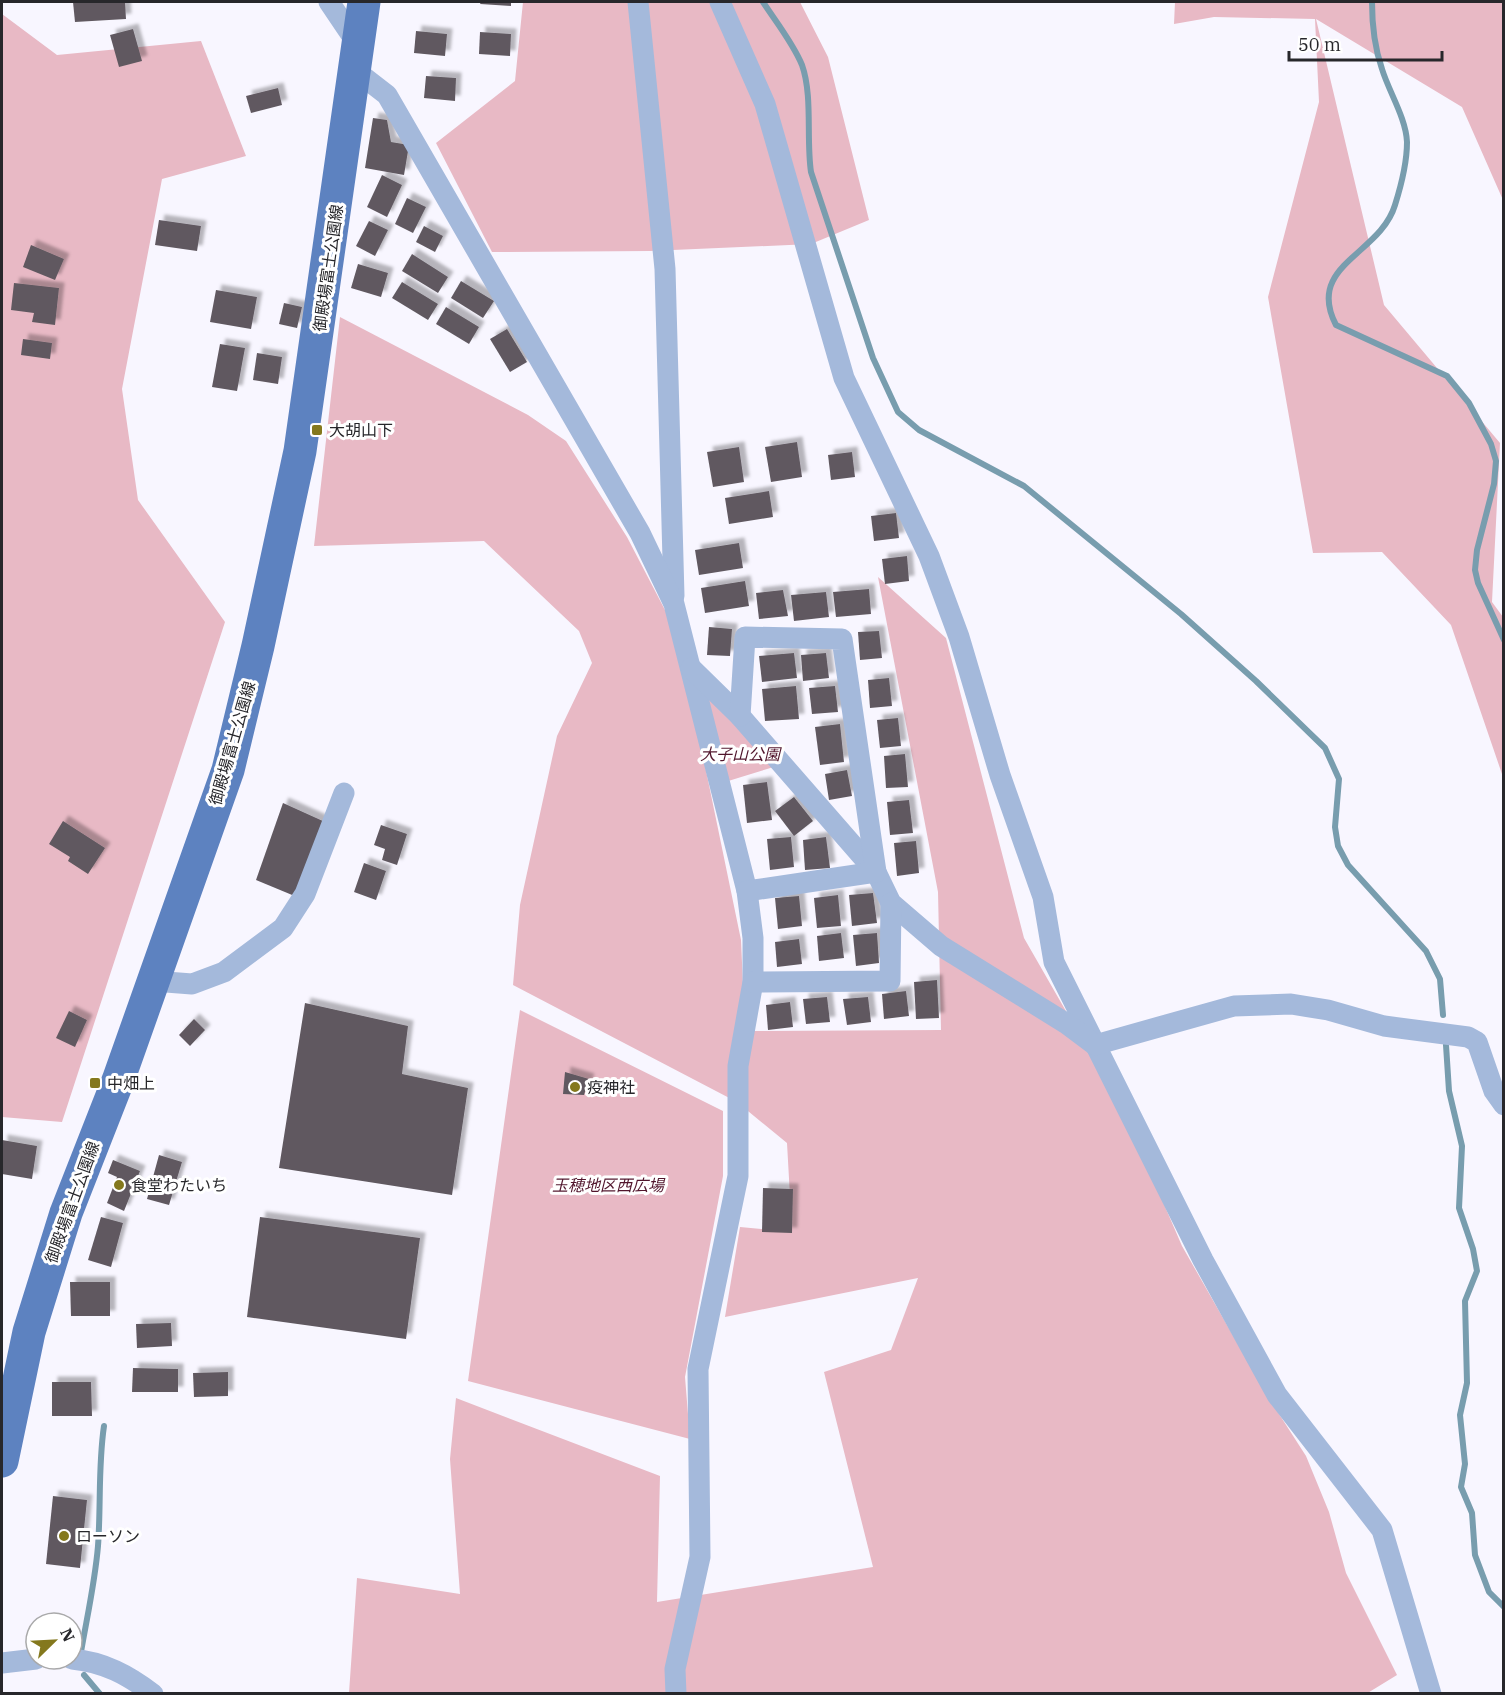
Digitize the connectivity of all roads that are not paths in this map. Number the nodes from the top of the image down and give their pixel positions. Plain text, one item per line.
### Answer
1 (329, 2) edge
2 (364, 2) edge
3 (638, 2) edge
4 (720, 2) edge
5 (357, 58) junction
6 (674, 604) junction
7 (691, 668) junction
8 (740, 716) junction
9 (344, 793) dead end
10 (876, 872) junction
11 (747, 891) junction
12 (891, 903) junction
13 (153, 981) junction
14 (753, 982) junction
15 (1095, 1045) junction
16 (1503, 1105) edge
17 (2, 1461) edge
18 (24, 1660) edge
19 (84, 1660) edge
20 (2, 1663) edge
21 (153, 1694) edge
22 (676, 1694) edge
23 (1431, 1694) edge

1 - 5 street
2 - 5 main road, 御殿場富士公園線
3 - 6 street
4 - 15 street
5 - 6 street
5 - 13 main road, 御殿場富士公園線
6 - 7 street
7 - 8 street
7 - 11 street
8 - 10 street
8 - 10 street
9 - 13 street
10 - 11 street
10 - 12 street
11 - 14 street
12 - 14 street
12 - 15 street
13 - 17 main road, 御殿場富士公園線
14 - 22 street
15 - 16 street
15 - 23 street
18 - 20 street
19 - 21 street

